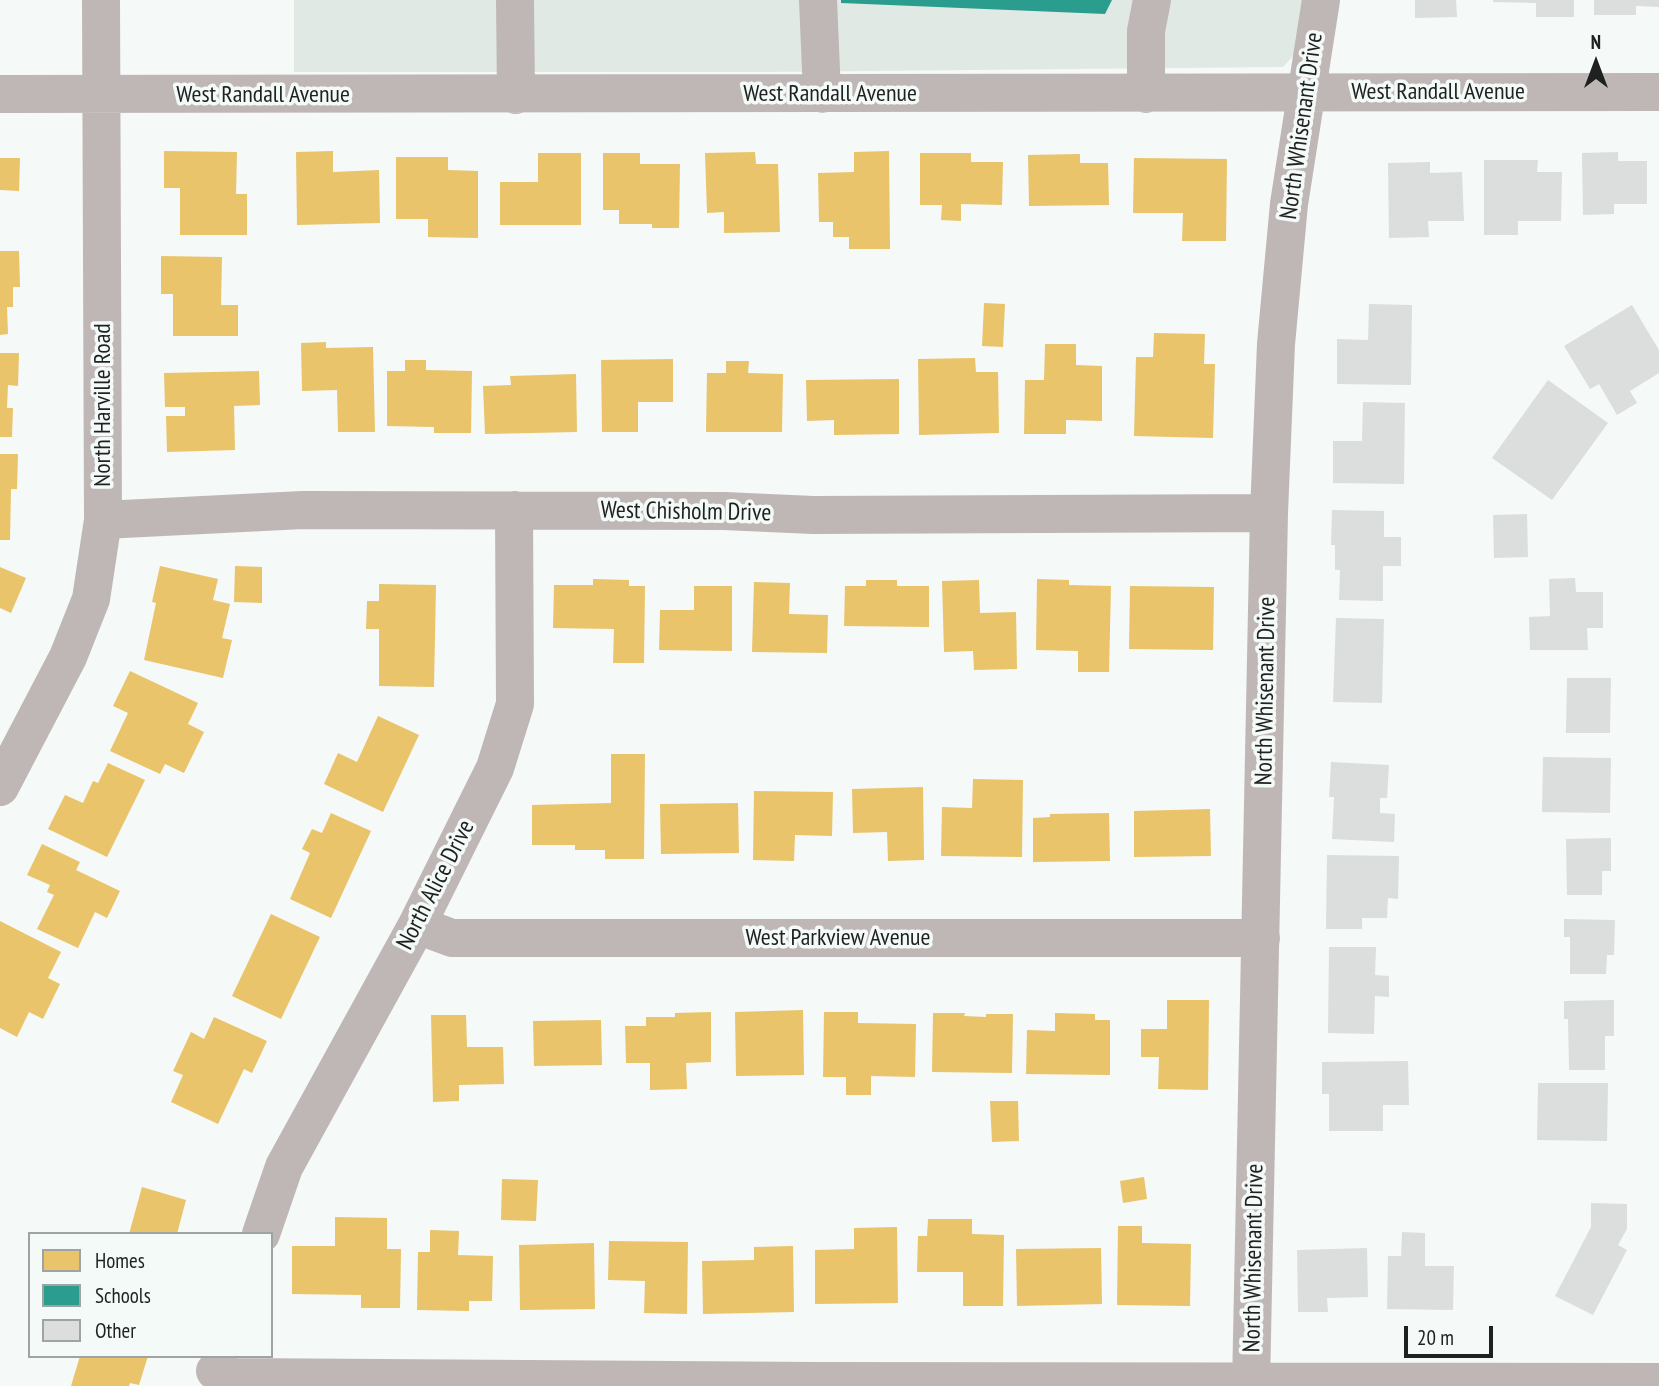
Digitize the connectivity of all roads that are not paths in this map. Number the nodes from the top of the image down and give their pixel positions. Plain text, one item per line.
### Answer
1 (101, 0) edge
2 (515, 0) edge
3 (818, 0) edge
4 (1152, 0) edge
5 (1321, 0) edge
6 (1306, 92) junction
7 (1659, 92) edge
8 (0, 94) edge
9 (822, 94) junction
10 (1146, 94) junction
11 (516, 95) junction
12 (101, 96) junction
13 (514, 510) junction
14 (1269, 513) junction
15 (103, 520) junction
16 (0, 787) edge
17 (417, 925) junction
18 (1261, 938) junction
19 (262, 1232) edge
20 (215, 1371) edge
21 (1659, 1382) edge
22 (1251, 1383) edge

1 - 12 street, North Harville Road
2 - 11 street
3 - 9 street
4 - 10 street
5 - 6 street, North Whisenant Drive
6 - 7 street, West Randall Avenue
6 - 10 street, West Randall Avenue
6 - 14 street, North Whisenant Drive
8 - 12 street, West Randall Avenue
9 - 10 street, West Randall Avenue
9 - 11 street, West Randall Avenue
11 - 12 street, West Randall Avenue
12 - 15 street, North Harville Road
13 - 14 street, West Chisholm Drive
13 - 15 street, West Chisholm Drive
13 - 17 street, North Alice Drive
14 - 18 street, North Whisenant Drive
15 - 16 street, North Harville Road
17 - 18 street, West Parkview Avenue
17 - 19 street, North Alice Drive
18 - 22 street, North Whisenant Drive
20 - 22 street
21 - 22 street

